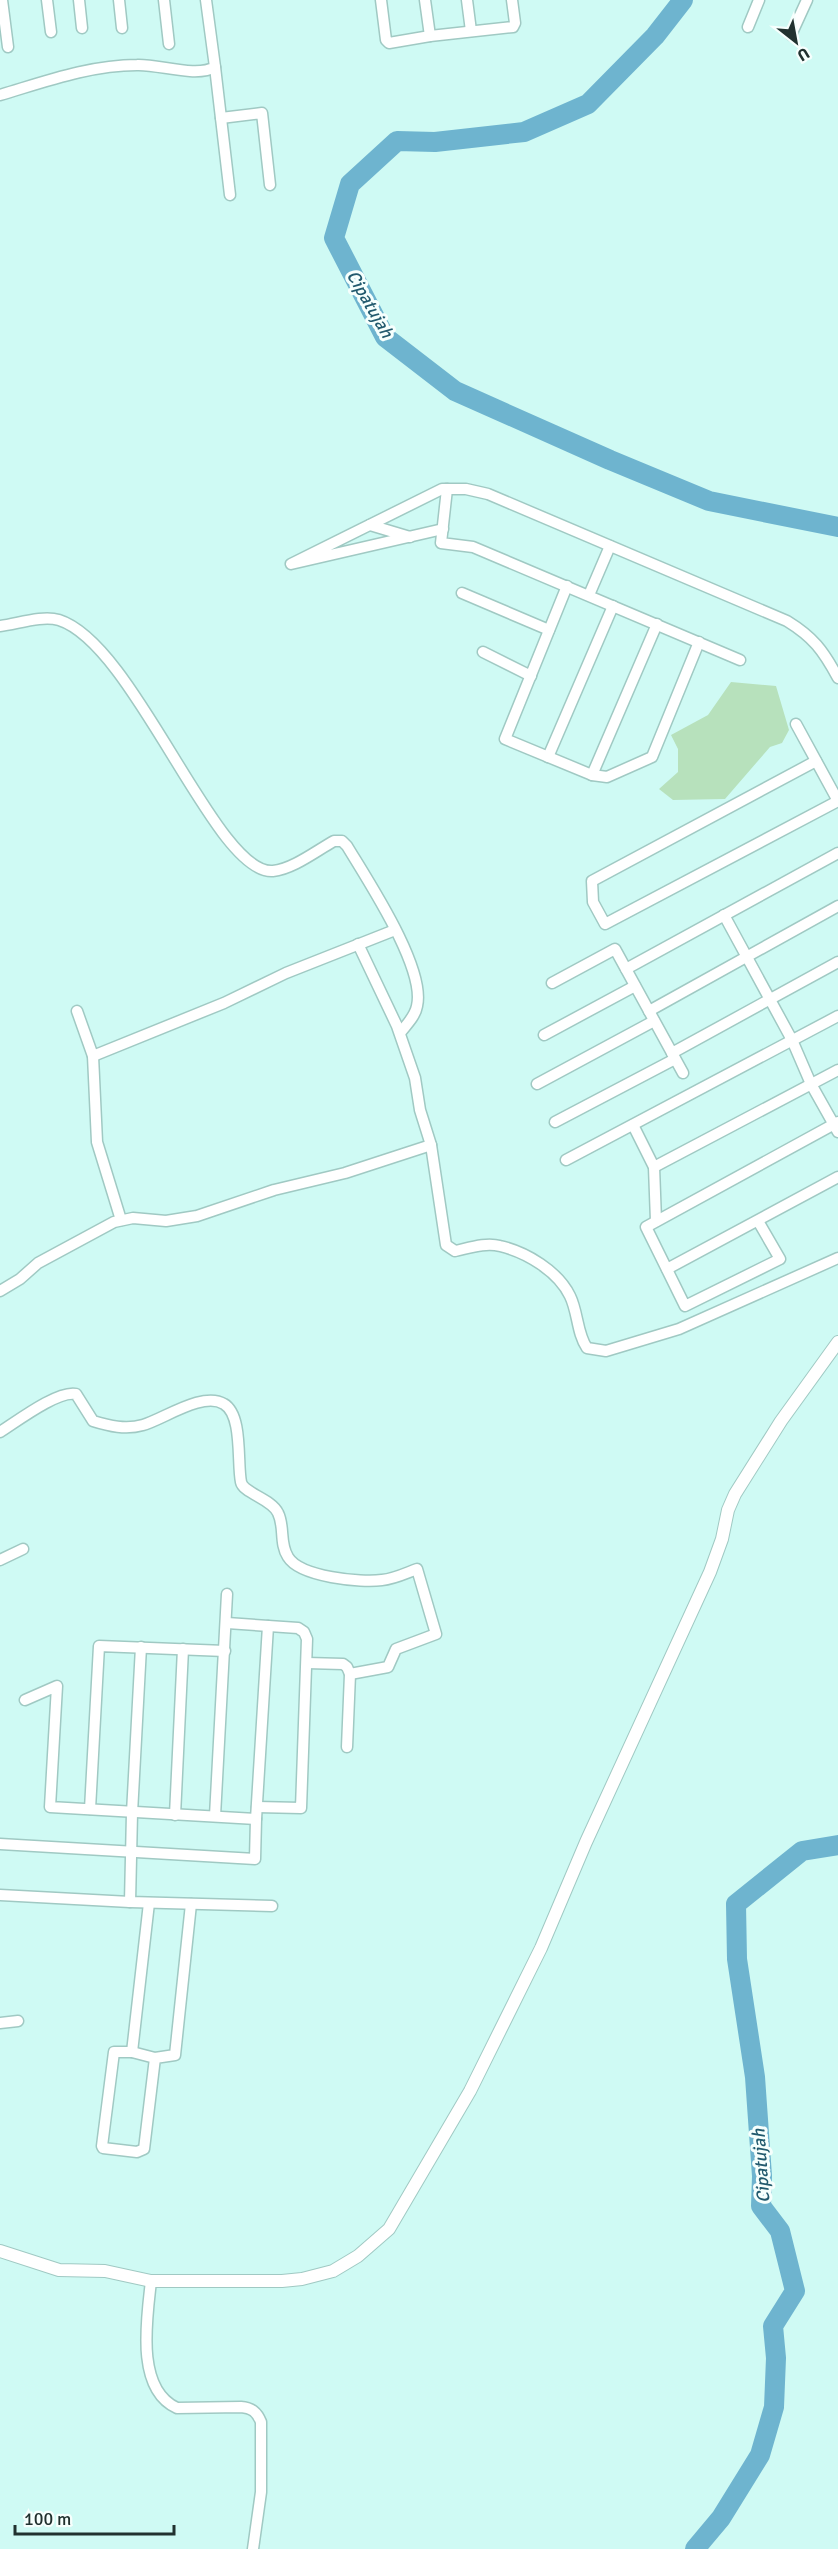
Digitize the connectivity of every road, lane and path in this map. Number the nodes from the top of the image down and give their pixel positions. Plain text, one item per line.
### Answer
1 (2, 0) edge
2 (47, 0) edge
3 (78, 0) edge
4 (119, 0) edge
5 (164, 0) edge
6 (206, 0) edge
7 (381, 0) edge
8 (424, 0) edge
9 (467, 0) edge
10 (512, 0) edge
11 (759, 0) edge
12 (807, 0) edge
13 (748, 27) dead end
14 (82, 28) dead end
15 (122, 28) dead end
16 (471, 31) junction
17 (51, 32) dead end
18 (791, 35) dead end
19 (430, 36) junction
20 (169, 44) dead end
21 (8, 46) dead end
22 (215, 67) junction
23 (0, 95) edge
24 (221, 118) junction
25 (270, 185) dead end
26 (230, 195) dead end
27 (447, 489) junction
28 (370, 525) junction
29 (443, 529) junction
30 (410, 537) junction
31 (610, 546) junction
32 (567, 586) junction
33 (462, 593) dead end
34 (589, 595) junction
35 (613, 606) junction
36 (657, 624) junction
37 (0, 626) edge
38 (549, 630) junction
39 (699, 642) junction
40 (483, 652) dead end
41 (740, 660) dead end
42 (531, 676) junction
43 (838, 678) edge
44 (796, 724) dead end
45 (548, 757) junction
46 (816, 761) junction
47 (592, 776) junction
48 (838, 801) edge
49 (838, 853) edge
50 (838, 906) edge
51 (724, 915) junction
52 (395, 930) junction
53 (358, 944) junction
54 (747, 957) junction
55 (838, 963) edge
56 (626, 969) junction
57 (552, 983) dead end
58 (635, 986) junction
59 (770, 999) junction
60 (77, 1011) dead end
61 (651, 1016) junction
62 (838, 1016) edge
63 (400, 1034) junction
64 (544, 1035) dead end
65 (792, 1040) junction
66 (93, 1056) junction
67 (673, 1056) junction
68 (838, 1070) edge
69 (683, 1073) dead end
70 (537, 1084) dead end
71 (811, 1084) junction
72 (555, 1122) dead end
73 (633, 1125) junction
74 (837, 1126) edge
75 (430, 1145) junction
76 (566, 1160) dead end
77 (654, 1167) junction
78 (838, 1177) edge
79 (121, 1221) junction
80 (656, 1221) junction
81 (758, 1221) junction
82 (838, 1258) edge
83 (667, 1269) junction
84 (0, 1291) edge
85 (838, 1342) edge
86 (0, 1432) edge
87 (23, 1549) dead end
88 (0, 1560) edge
89 (228, 1594) dead end
90 (227, 1623) junction
91 (268, 1626) junction
92 (141, 1647) junction
93 (183, 1649) junction
94 (225, 1651) junction
95 (307, 1663) junction
96 (350, 1674) junction
97 (25, 1700) dead end
98 (346, 1747) dead end
99 (257, 1807) junction
100 (90, 1809) junction
101 (132, 1813) junction
102 (175, 1815) junction
103 (215, 1816) junction
104 (256, 1819) junction
105 (0, 1844) edge
106 (131, 1852) junction
107 (0, 1895) edge
108 (130, 1902) junction
109 (149, 1903) junction
110 (192, 1904) junction
111 (272, 1906) dead end
112 (18, 2021) dead end
113 (0, 2023) edge
114 (132, 2052) junction
115 (155, 2058) junction
116 (0, 2251) edge
117 (151, 2281) junction
118 (253, 2549) edge

1 - 21 street
2 - 17 street
3 - 14 street
4 - 15 street
5 - 20 street
6 - 22 street
7 - 19 street
8 - 19 street
9 - 16 street
10 - 16 street
11 - 13 street
12 - 18 street
16 - 19 street
22 - 23 street
22 - 24 street
24 - 25 street
24 - 26 street
27 - 28 street
27 - 29 street
27 - 31 street
28 - 30 street
28 - 30 street
29 - 30 street
29 - 32 street
31 - 34 street
31 - 43 street
32 - 34 street
32 - 38 street
33 - 38 street
34 - 35 street
35 - 36 street
35 - 45 street
36 - 39 street
36 - 47 street
37 - 52 street
38 - 42 street
39 - 41 street
39 - 47 street
40 - 42 street
42 - 45 street
44 - 46 street
45 - 47 street
46 - 48 street
46 - 48 street
49 - 51 street
50 - 54 street
51 - 54 street
51 - 56 street
52 - 53 street
52 - 63 street
53 - 63 street
53 - 66 street
54 - 59 street
54 - 61 street
55 - 59 street
56 - 57 street
56 - 58 street
58 - 61 street
58 - 64 street
59 - 65 street
59 - 67 street
60 - 66 street
61 - 67 street
61 - 70 street
62 - 65 street
63 - 75 street
65 - 71 street
65 - 73 street
66 - 79 street
67 - 69 street
67 - 72 street
68 - 71 street
71 - 74 street
71 - 77 street
73 - 76 street
73 - 77 street
74 - 80 street
75 - 79 street
75 - 82 street
77 - 80 street
78 - 81 street
79 - 84 street
80 - 83 street
81 - 83 street
81 - 83 street
85 - 117 street
86 - 96 street
87 - 88 street
89 - 90 street
90 - 91 street
90 - 94 street
91 - 95 street
91 - 99 street
92 - 93 street
92 - 100 street
92 - 101 street
93 - 94 street
93 - 102 street
94 - 103 street
95 - 96 street
95 - 99 street
96 - 98 street
97 - 100 street
99 - 104 street
100 - 101 street
101 - 102 street
101 - 106 street
102 - 103 street
103 - 104 street
104 - 106 street
105 - 106 street
106 - 108 street
107 - 108 street
108 - 109 street
109 - 110 street
109 - 114 street
110 - 111 street
110 - 115 street
112 - 113 street
114 - 115 street
114 - 115 street
116 - 117 street
117 - 118 street

